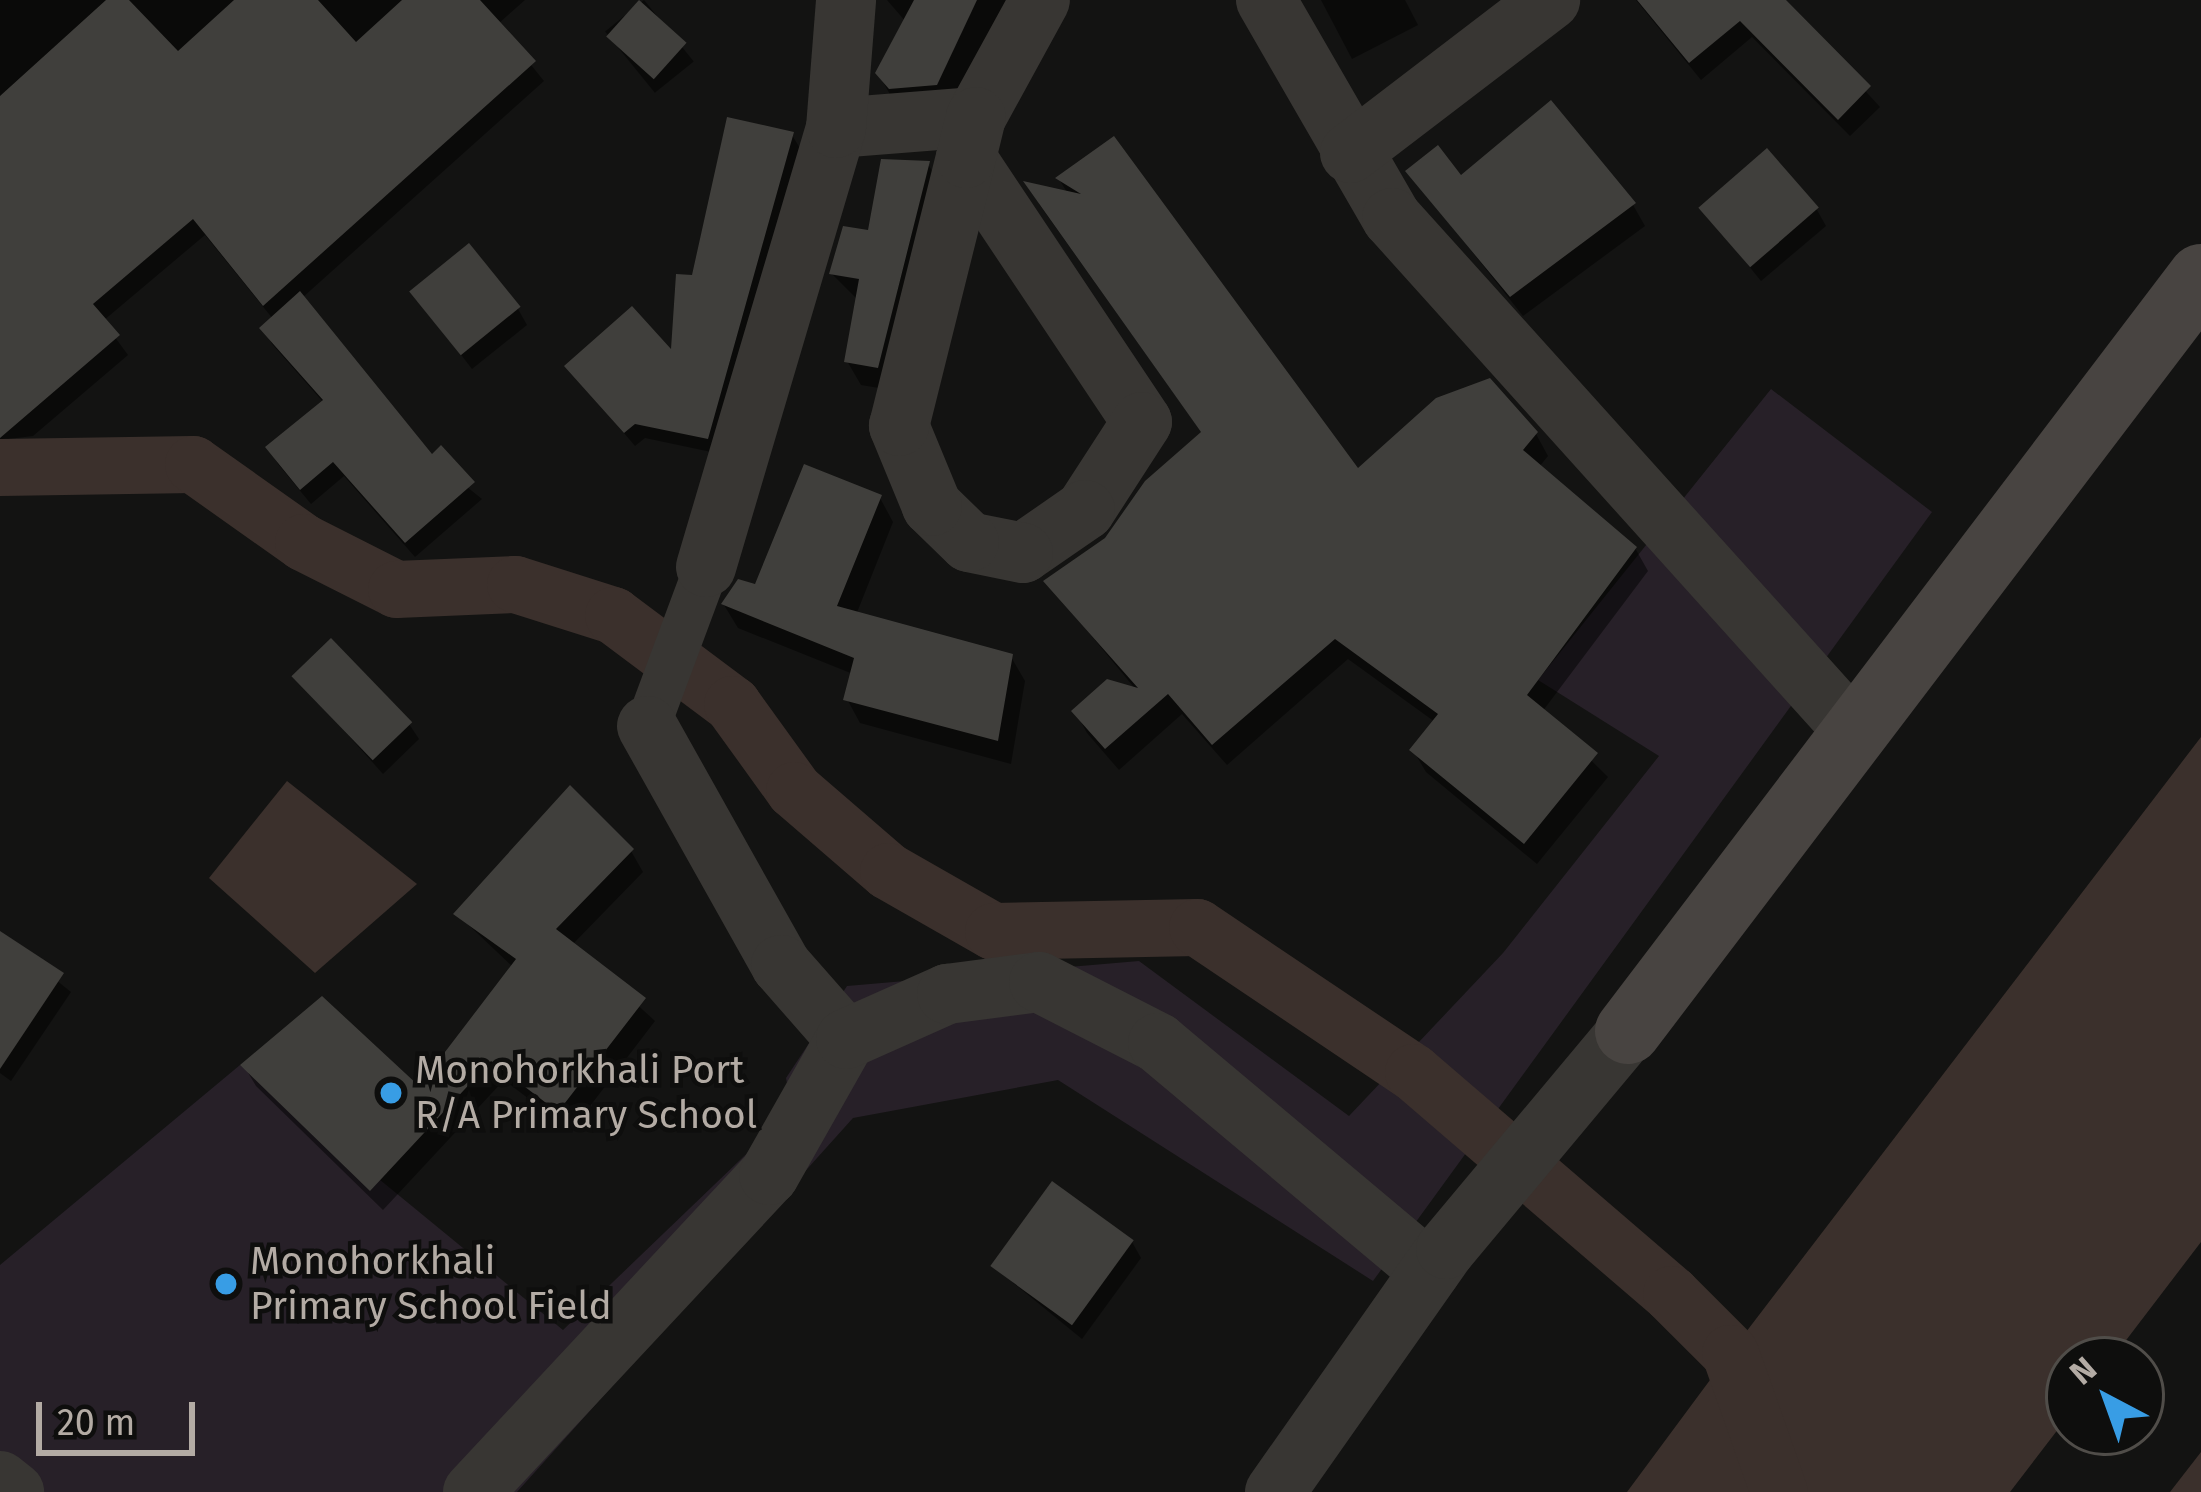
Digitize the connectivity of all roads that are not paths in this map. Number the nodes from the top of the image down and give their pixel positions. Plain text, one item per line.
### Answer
1 (846, 0) edge
2 (1040, 0) edge
3 (1266, 0) edge
4 (1550, 0) edge
5 (836, 128) junction
6 (971, 138) junction
7 (1350, 153) junction
8 (2201, 277) edge
9 (706, 567) joint
10 (647, 726) joint
11 (1853, 730) junction
12 (1628, 1030) joint
13 (846, 1039) junction
14 (1438, 1260) junction
15 (0, 1480) edge
16 (14, 1492) edge
17 (473, 1492) edge
18 (1275, 1492) edge

1 - 5 street
2 - 6 street
3 - 7 street
4 - 7 street
5 - 6 street
5 - 9 street
6 - 6 street
7 - 11 street
8 - 11 main road
9 - 10 street
10 - 13 street
11 - 12 main road
12 - 14 street
13 - 14 street
13 - 17 street
14 - 18 street
15 - 16 street

